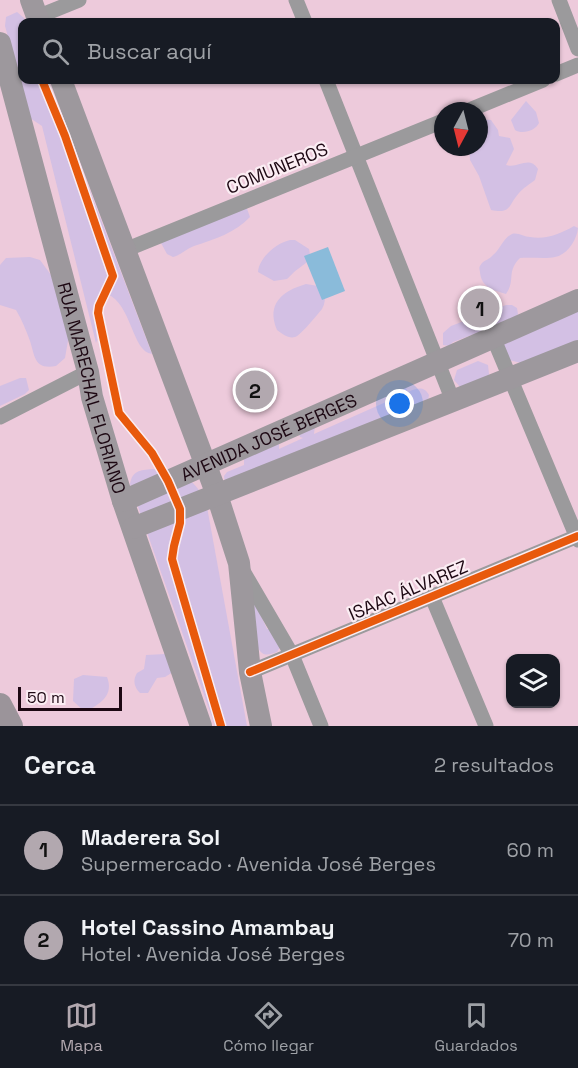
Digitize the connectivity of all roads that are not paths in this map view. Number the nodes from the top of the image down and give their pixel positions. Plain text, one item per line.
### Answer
1 (79, 0) edge
2 (296, 0) edge
3 (559, 0) edge
4 (36, 13) edge
5 (303, 18) edge
6 (0, 43) edge
7 (578, 49) edge
8 (578, 65) edge
9 (560, 72) edge
10 (63, 84) edge
11 (328, 84) edge
12 (533, 84) edge
13 (488, 102) edge
14 (434, 125) edge
15 (356, 157) junction
16 (125, 250) junction
17 (578, 300) edge
18 (493, 338) junction
19 (578, 351) edge
20 (437, 362) junction
21 (88, 372) junction
22 (510, 378) junction
23 (453, 401) junction
24 (0, 417) edge
25 (206, 465) junction
26 (217, 495) junction
27 (123, 501) junction
28 (133, 528) junction
29 (577, 537) edge
30 (239, 563) junction
31 (432, 597) junction
32 (292, 655) junction
33 (250, 672) junction
34 (0, 705) edge
35 (11, 726) edge
36 (201, 726) edge
37 (261, 726) edge
38 (321, 726) edge
39 (486, 726) edge

1 - 4 street
2 - 5 street
3 - 7 street
6 - 21 main road, RUA MARECHAL FLORIANO
8 - 9 street
10 - 16 main road
11 - 15 street
12 - 13 street
14 - 15 street, COMUNEROS
15 - 16 street, COMUNEROS
15 - 20 street
16 - 25 main road
17 - 18 main road, AVENIDA JOSÉ BERGES
18 - 20 main road, AVENIDA JOSÉ BERGES
18 - 22 street
19 - 22 main road, AVENIDA JOSÉ BERGES
20 - 23 street
20 - 25 main road, AVENIDA JOSÉ BERGES
21 - 24 street
21 - 27 main road, RUA MARECHAL FLORIANO
22 - 23 main road, AVENIDA JOSÉ BERGES
22 - 29 street
23 - 26 main road, AVENIDA JOSÉ BERGES
25 - 26 main road
25 - 27 main road, AVENIDA JOSÉ BERGES
26 - 28 main road, AVENIDA JOSÉ BERGES
26 - 30 main road
27 - 28 main road, RUA MARECHAL FLORIANO
28 - 36 main road, RUA MARECHAL FLORIANO
29 - 31 street, ISAAC ÁLVAREZ
30 - 32 street
30 - 33 main road
31 - 32 street, ISAAC ÁLVAREZ
31 - 39 street
32 - 33 street, ISAAC ÁLVAREZ
32 - 38 street
33 - 37 main road
34 - 35 main road

